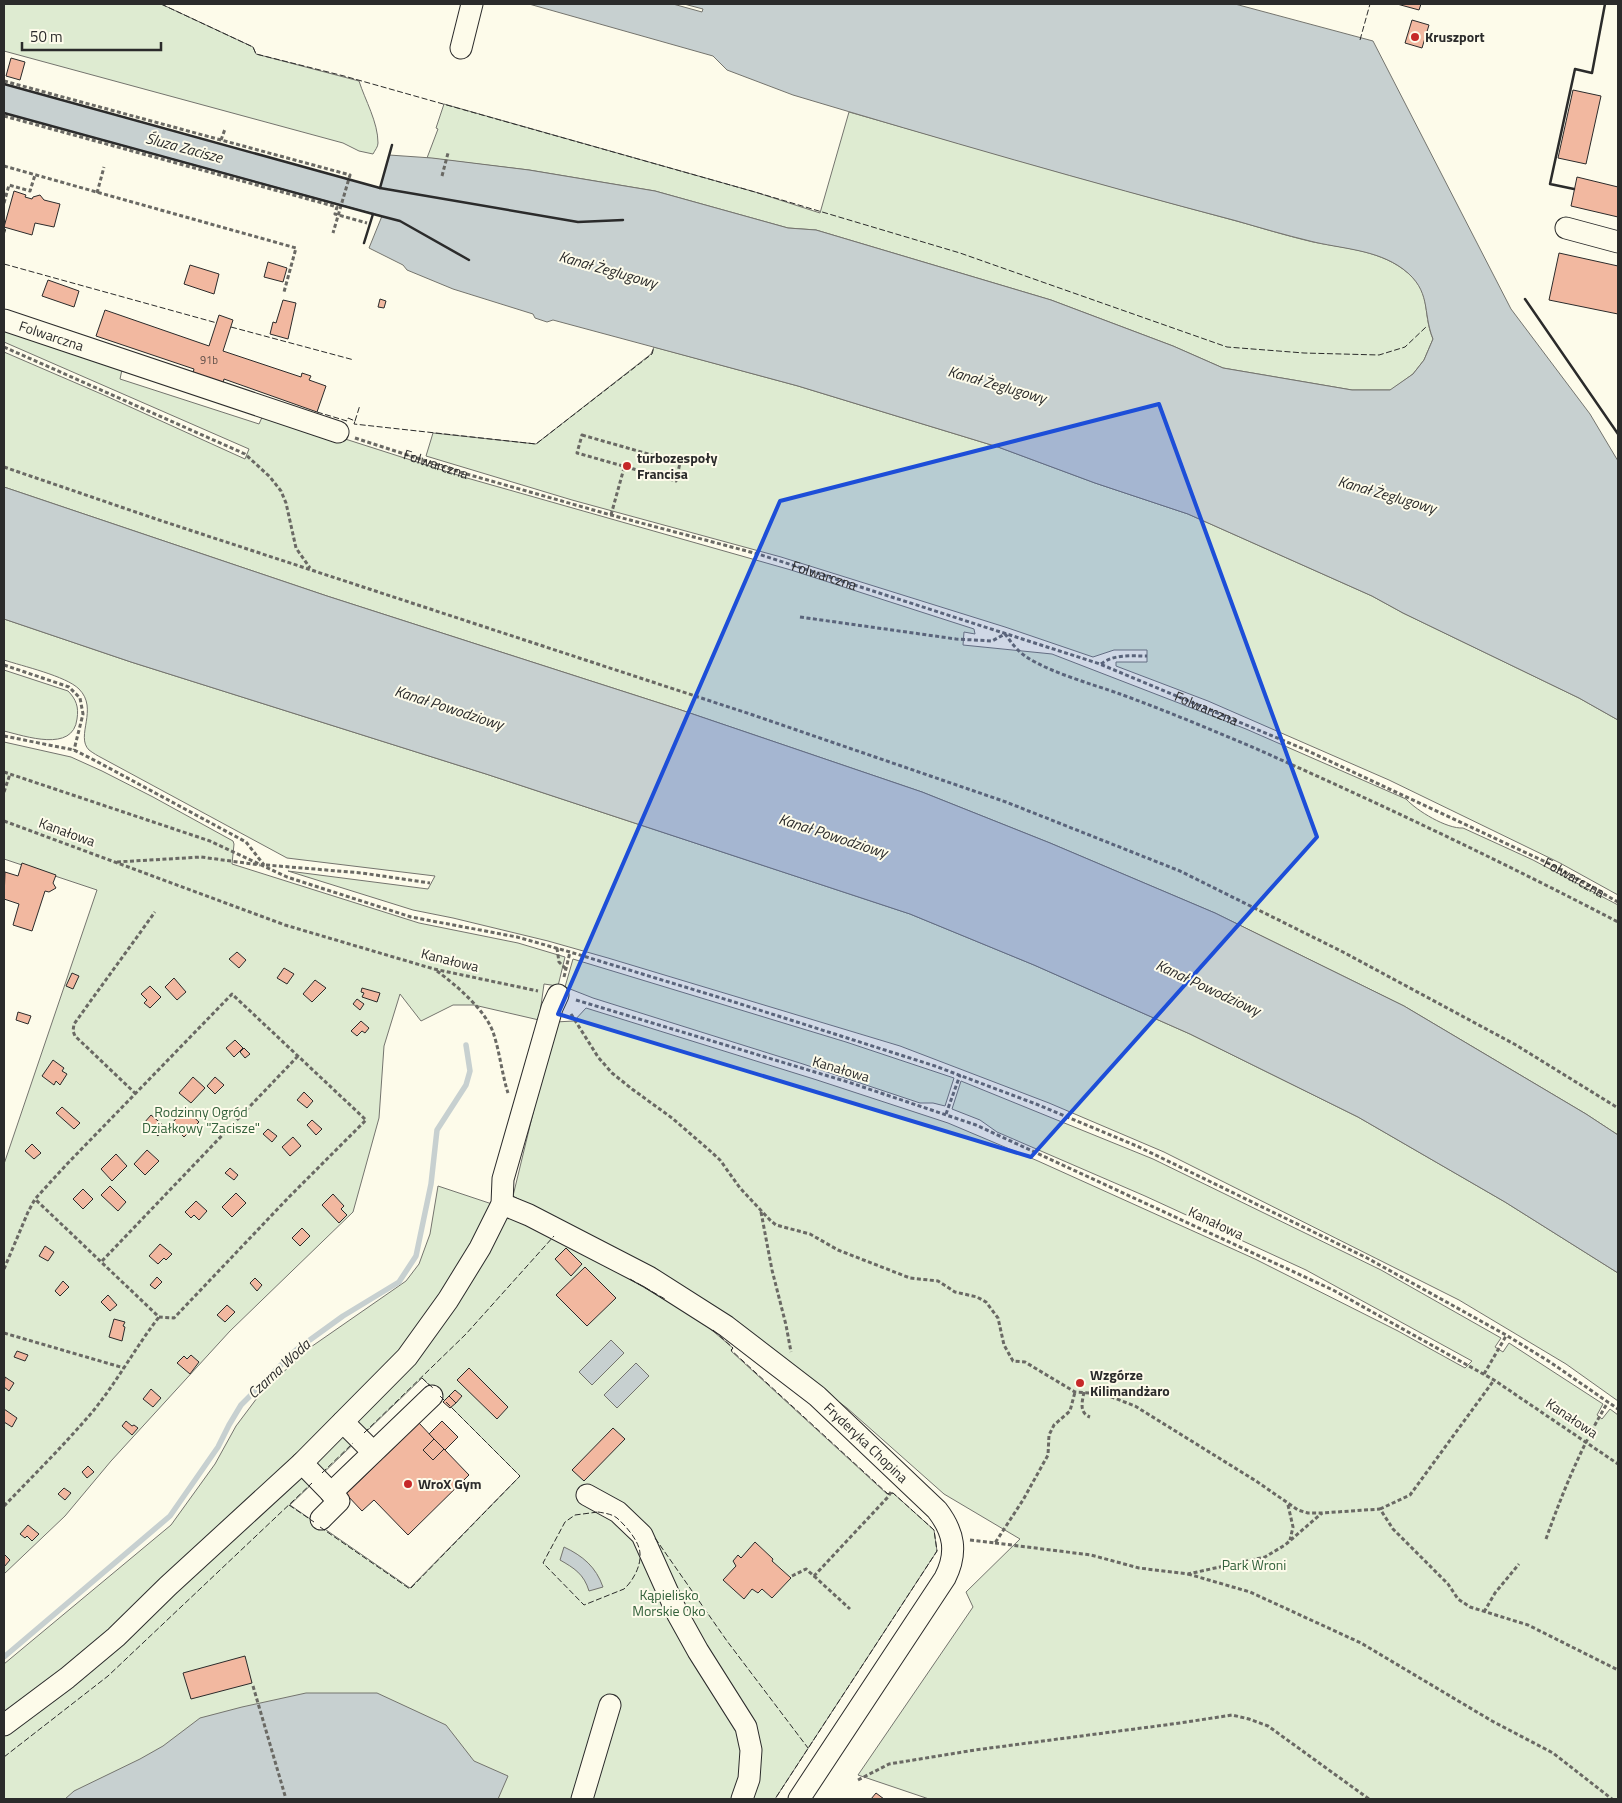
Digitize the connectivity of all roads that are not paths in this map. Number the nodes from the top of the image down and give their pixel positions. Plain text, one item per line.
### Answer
1 (472, 4) edge
2 (461, 48) dead end
3 (1566, 228) dead end
4 (1618, 242) edge
5 (4, 320) edge
6 (338, 432) road end
7 (558, 995) road end
8 (502, 1204) junction
9 (432, 1396) dead end
10 (342, 1422) junction
11 (373, 1452) junction
12 (307, 1458) junction
13 (331, 1493) junction
14 (587, 1495) dead end
15 (321, 1519) dead end
16 (610, 1705) dead end
17 (4, 1724) edge
18 (582, 1799) edge
19 (742, 1799) edge
20 (799, 1799) edge

1 - 2 street
3 - 4 street
5 - 6 street, Folwarczna
7 - 8 street
8 - 10 street
8 - 20 street, Fryderyka Chopina
9 - 11 street
10 - 11 street
10 - 12 street
11 - 13 street
12 - 13 street
12 - 17 street
13 - 15 street
14 - 19 street
16 - 18 street

